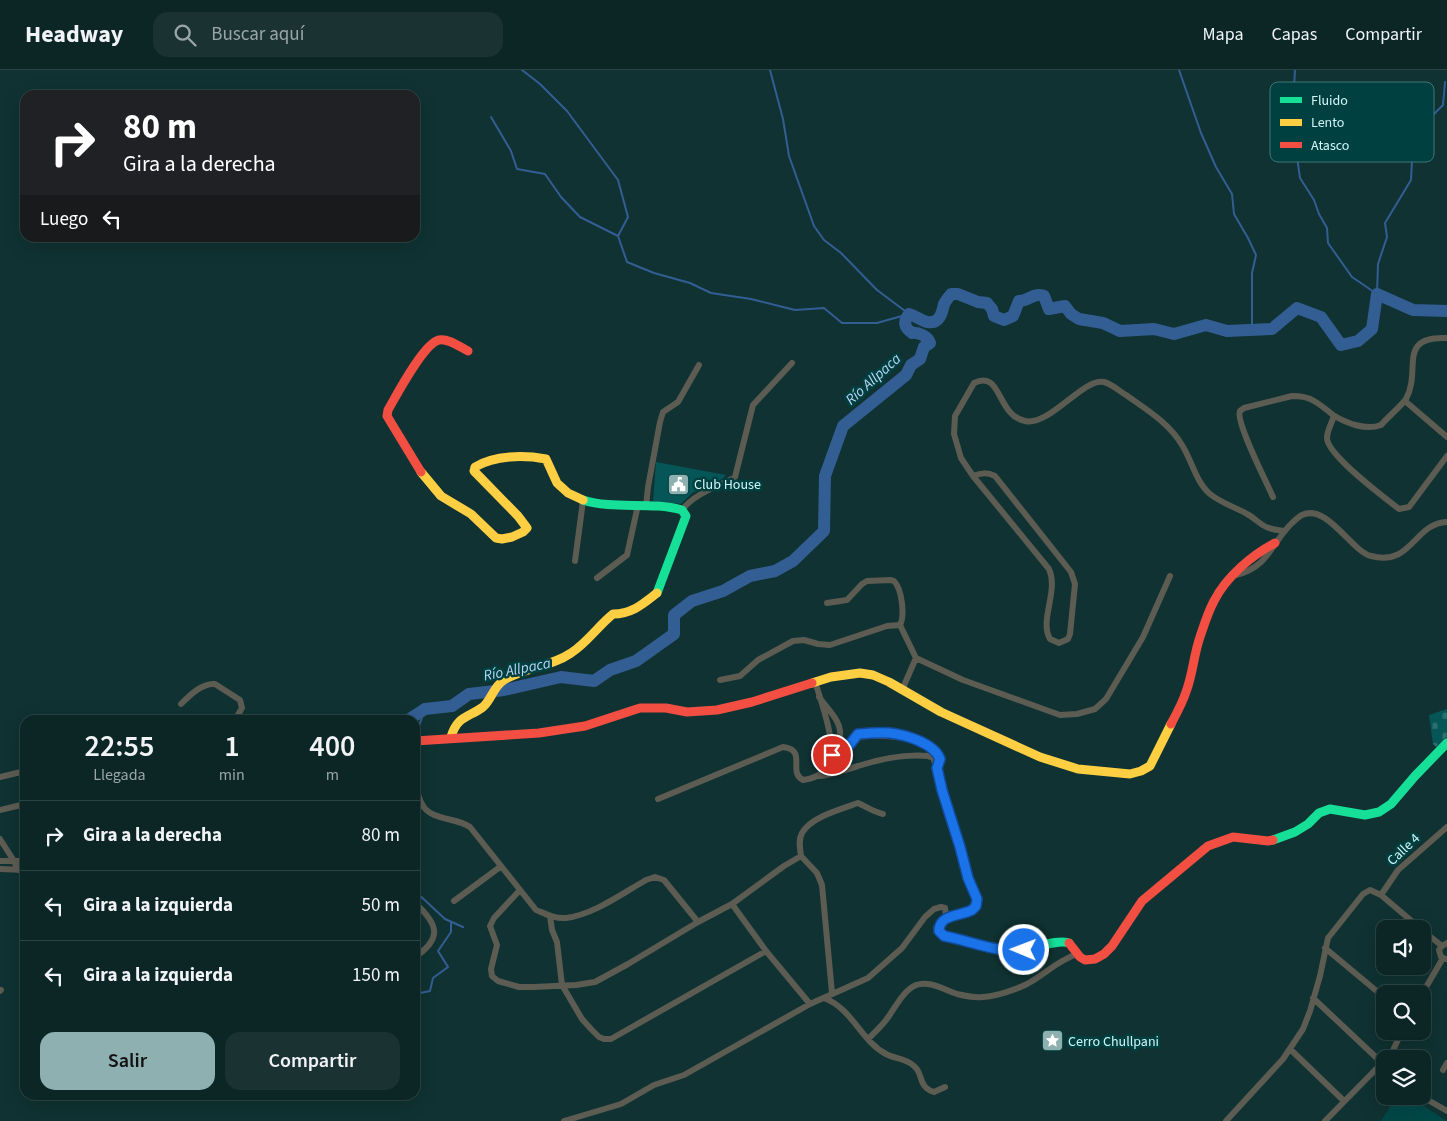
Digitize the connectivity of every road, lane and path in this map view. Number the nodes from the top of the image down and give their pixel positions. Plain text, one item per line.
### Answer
1 (1447, 338) edge
2 (468, 351) dead end
3 (792, 363) dead end
4 (699, 365) dead end
5 (1405, 400) junction
6 (1334, 416) junction
7 (1447, 436) edge
8 (1447, 456) edge
9 (973, 476) junction
10 (1273, 497) dead end
11 (583, 501) junction
12 (642, 506) junction
13 (682, 510) junction
14 (1447, 522) edge
15 (1284, 531) junction
16 (1275, 543) joint
17 (575, 561) dead end
18 (1170, 576) dead end
19 (597, 578) dead end
20 (827, 603) dead end
21 (900, 625) junction
22 (916, 658) junction
23 (720, 680) dead end
24 (815, 681) junction
25 (902, 690) junction
26 (819, 697) junction
27 (181, 704) dead end
28 (238, 715) edge
29 (450, 738) junction
30 (420, 741) edge
31 (1447, 743) edge
32 (831, 759) junction
33 (937, 768) junction
34 (20, 772) edge
35 (818, 776) junction
36 (0, 777) edge
37 (658, 799) dead end
38 (420, 800) edge
39 (20, 805) edge
40 (0, 810) edge
41 (883, 814) dead end
42 (1447, 827) edge
43 (0, 839) edge
44 (801, 856) junction
45 (0, 861) edge
46 (14, 861) junction
47 (20, 861) edge
48 (500, 867) junction
49 (0, 870) edge
50 (18, 870) joint
51 (520, 890) junction
52 (1381, 895) junction
53 (454, 901) dead end
54 (732, 904) junction
55 (420, 908) edge
56 (550, 916) junction
57 (944, 920) junction
58 (1411, 920) edge
59 (698, 922) junction
60 (1431, 935) edge
61 (1444, 944) edge
62 (1325, 948) junction
63 (766, 951) junction
64 (420, 953) edge
65 (1076, 954) junction
66 (1445, 959) edge
67 (562, 985) junction
68 (1428, 985) edge
69 (1376, 990) edge
70 (832, 993) junction
71 (824, 998) junction
72 (1314, 998) junction
73 (810, 1004) junction
74 (868, 1039) junction
75 (1290, 1049) junction
76 (1376, 1055) edge
77 (1447, 1063) edge
78 (1376, 1068) edge
79 (1443, 1070) dead end
80 (945, 1087) dead end
81 (1344, 1101) junction
82 (1431, 1102) edge
83 (1447, 1111) edge
84 (564, 1121) edge
85 (1226, 1121) edge
86 (1325, 1121) edge

1 - 5 street
2 - 11 street
3 - 13 street
4 - 12 street
5 - 6 street
5 - 7 street
6 - 8 street
6 - 10 street
9 - 9 street
9 - 15 street
11 - 12 street
11 - 17 street
12 - 13 street
12 - 19 street
13 - 29 street
14 - 15 street
15 - 16 street
16 - 25 street
18 - 22 street
20 - 21 street
21 - 22 street
21 - 23 street
22 - 25 street
24 - 25 street
24 - 26 street
24 - 29 street
26 - 32 street
26 - 32 street
27 - 28 street
29 - 30 street
31 - 65 street
32 - 33 street
32 - 35 street
33 - 35 street
33 - 57 street
34 - 36 street
35 - 37 street
38 - 48 street
39 - 40 street
41 - 44 street
42 - 52 street, Calle 4
43 - 46 street
44 - 54 street
44 - 70 street
45 - 46 street
46 - 47 street
46 - 50 street
48 - 51 street
48 - 53 street
49 - 50 street
51 - 56 street
51 - 67 street
52 - 58 street
52 - 62 street
54 - 59 street
54 - 63 street
55 - 64 street
56 - 59 street
56 - 67 street
57 - 65 street
57 - 70 street
59 - 67 street
60 - 61 street
61 - 66 street
62 - 69 street
62 - 72 street
63 - 67 street
63 - 73 street
65 - 74 street
66 - 68 street
70 - 71 street
71 - 73 street
71 - 74 street
72 - 75 street
72 - 76 street
73 - 84 street
74 - 80 street
75 - 81 street
75 - 85 street
77 - 79 street
78 - 81 street
81 - 86 street
82 - 83 street

